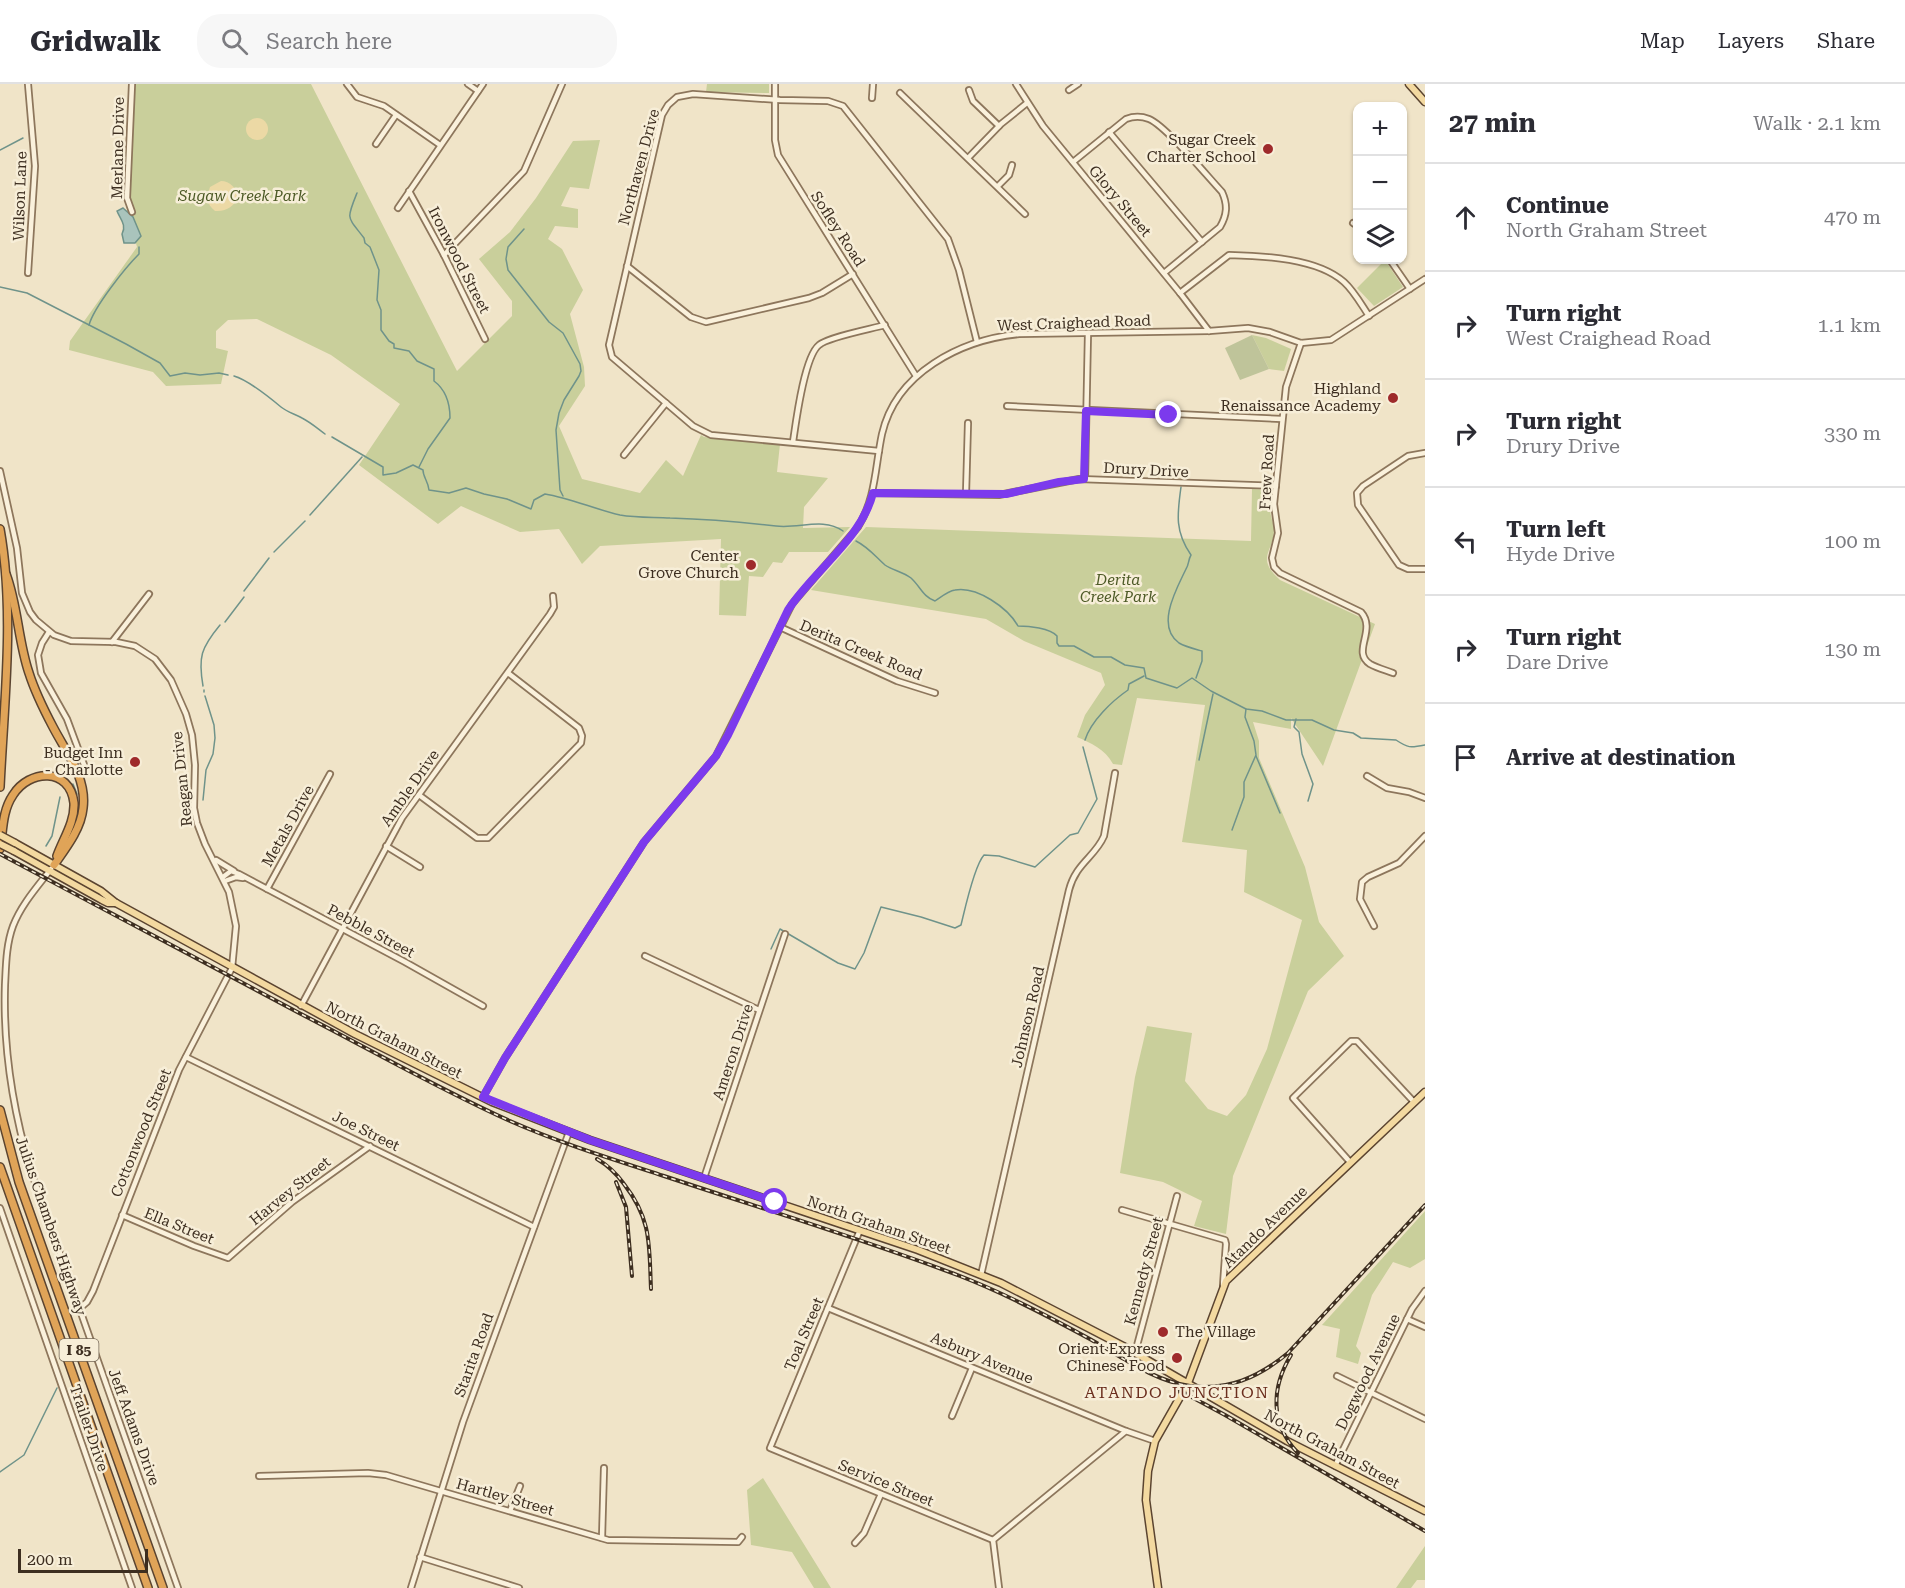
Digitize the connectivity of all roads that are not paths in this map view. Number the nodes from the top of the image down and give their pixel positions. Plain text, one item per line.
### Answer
1 (28, 84) edge
2 (132, 84) edge
3 (347, 84) edge
4 (468, 84) edge
5 (483, 84) edge
6 (562, 84) edge
7 (775, 84) edge
8 (873, 84) edge
9 (1016, 84) edge
10 (1078, 84) edge
11 (1409, 84) edge
12 (969, 90) dead end
13 (1068, 90) dead end
14 (478, 91) junction
15 (900, 93) dead end
16 (872, 98) dead end
17 (775, 100) junction
18 (1425, 102) edge
19 (1027, 103) junction
20 (396, 115) junction
21 (999, 126) junction
22 (1109, 132) junction
23 (376, 144) dead end
24 (440, 145) junction
25 (968, 158) junction
26 (1073, 162) junction
27 (1011, 165) dead end
28 (998, 186) junction
29 (409, 191) junction
30 (398, 207) dead end
31 (132, 212) dead end
32 (1025, 214) dead end
33 (1202, 242) junction
34 (444, 255) junction
35 (1393, 264) edge
36 (627, 266) junction
37 (28, 273) dead end
38 (1164, 273) junction
39 (853, 274) junction
40 (1425, 279) edge
41 (1410, 289) junction
42 (1180, 293) junction
43 (1369, 316) junction
44 (885, 325) junction
45 (1209, 331) junction
46 (1088, 333) junction
47 (486, 339) dead end
48 (977, 342) junction
49 (1301, 344) junction
50 (916, 376) junction
51 (666, 403) junction
52 (1007, 406) dead end
53 (1086, 411) junction
54 (1282, 419) junction
55 (968, 423) dead end
56 (793, 442) junction
57 (879, 451) junction
58 (1425, 453) edge
59 (624, 455) dead end
60 (0, 471) edge
61 (1084, 479) junction
62 (1276, 486) junction
63 (873, 493) junction
64 (966, 494) junction
65 (0, 530) edge
66 (1425, 568) edge
67 (6, 574) junction
68 (149, 594) dead end
69 (553, 596) dead end
70 (780, 627) junction
71 (49, 632) junction
72 (112, 642) junction
73 (1392, 673) dead end
74 (508, 674) junction
75 (934, 693) dead end
76 (86, 770) dead end
77 (1115, 773) dead end
78 (330, 774) dead end
79 (1367, 776) dead end
80 (0, 787) edge
81 (419, 795) junction
82 (1425, 798) edge
83 (0, 835) edge
84 (1425, 836) edge
85 (0, 844) edge
86 (386, 846) junction
87 (0, 849) edge
88 (213, 859) junction
89 (54, 865) junction
90 (420, 867) dead end
91 (49, 872) junction
92 (239, 874) junction
93 (246, 878) junction
94 (224, 879) junction
95 (267, 890) junction
96 (116, 903) junction
97 (1374, 926) dead end
98 (342, 929) junction
99 (785, 934) dead end
100 (645, 956) dead end
101 (232, 968) junction
102 (301, 1005) junction
103 (483, 1006) dead end
104 (759, 1010) junction
105 (186, 1057) junction
106 (1425, 1092) edge
107 (483, 1097) junction
108 (1414, 1102) junction
109 (0, 1110) edge
110 (569, 1132) junction
111 (370, 1146) junction
112 (1350, 1162) junction
113 (0, 1167) edge
114 (704, 1178) junction
115 (1177, 1196) dead end
116 (0, 1208) edge
117 (1122, 1210) dead end
118 (122, 1215) junction
119 (1170, 1223) junction
120 (534, 1227) junction
121 (860, 1230) junction
122 (228, 1258) joint
123 (981, 1275) junction
124 (1222, 1288) junction
125 (1425, 1291) edge
126 (80, 1308) junction
127 (828, 1308) junction
128 (1407, 1319) junction
129 (1425, 1327) edge
130 (1135, 1353) junction
131 (972, 1368) junction
132 (1337, 1376) dead end
133 (1188, 1383) junction
134 (1371, 1393) junction
135 (952, 1416) dead end
136 (1425, 1419) edge
137 (1126, 1431) junction
138 (1155, 1441) junction
139 (770, 1448) joint
140 (1335, 1466) junction
141 (604, 1468) dead end
142 (259, 1476) dead end
143 (520, 1486) dead end
144 (441, 1491) junction
145 (881, 1494) junction
146 (510, 1511) junction
147 (1425, 1511) edge
148 (742, 1537) dead end
149 (602, 1538) junction
150 (993, 1540) junction
151 (855, 1543) dead end
152 (420, 1557) junction
153 (132, 1588) edge
154 (148, 1588) edge
155 (163, 1588) edge
156 (178, 1588) edge
157 (411, 1588) edge
158 (519, 1588) edge
159 (999, 1588) edge
160 (1158, 1588) edge

1 - 37 street, Wilson Lane
2 - 31 street, Merlane Drive
3 - 20 street
4 - 14 street
5 - 14 street
6 - 34 street
7 - 17 street, Sofley Road
8 - 16 street
9 - 19 street, Glory Street
10 - 13 street
11 - 18 main road
12 - 21 street
14 - 24 street
15 - 25 street
17 - 36 street, Northaven Drive
17 - 39 street, Sofley Road
17 - 48 street, Northaven Drive
19 - 21 street
19 - 26 street, Glory Street
20 - 23 street
20 - 24 street
21 - 25 street
22 - 26 street
22 - 33 street
22 - 33 street
24 - 29 street
25 - 28 street
26 - 38 street, Glory Street
27 - 28 street
28 - 32 street
29 - 30 street
29 - 34 street, Ironwood Street
33 - 38 street
34 - 47 street, Ironwood Street
35 - 41 street
36 - 39 street
36 - 51 street, Northaven Drive
38 - 42 street, Glory Street
39 - 44 street, Sofley Road
40 - 41 street, West Craighead Road
41 - 43 street, West Craighead Road
42 - 43 street
42 - 45 street, Glory Street
43 - 49 street, West Craighead Road
44 - 50 street, Sofley Road
44 - 56 street
45 - 46 street, West Craighead Road
45 - 49 street, West Craighead Road
46 - 48 street, West Craighead Road
46 - 53 street
48 - 50 street, West Craighead Road
49 - 54 street, Frew Road
50 - 57 street, West Craighead Road
51 - 56 street, Northaven Drive
51 - 59 street
52 - 53 street
53 - 54 street
53 - 61 street
54 - 62 street, Frew Road
55 - 64 street
56 - 57 street, Northaven Drive
57 - 63 street, West Craighead Road
58 - 66 street
60 - 71 street, Reagan Drive
61 - 62 street, Drury Drive
61 - 64 street, Drury Drive
62 - 73 street, Frew Road
63 - 64 street, Drury Drive
63 - 70 street, West Craighead Road
65 - 67 highway
67 - 80 highway
67 - 89 highway
68 - 72 street
69 - 74 street, Amble Drive
70 - 75 street, Derita Creek Road
70 - 107 street, West Craighead Road
71 - 72 street, Reagan Drive
71 - 76 street
72 - 88 street, Reagan Drive
74 - 81 street, Amble Drive
74 - 81 street
77 - 123 street, Johnson Road
78 - 95 street, Metals Drive
79 - 82 street
81 - 86 street, Amble Drive
83 - 89 main road, North Graham Street, bridge
84 - 97 street
85 - 91 main road, North Graham Street, bridge
86 - 90 street
86 - 98 street, Amble Drive
87 - 89 highway
88 - 92 street, Pebble Street
88 - 94 street, Reagan Drive
89 - 91 street, Jeff Adams Drive
89 - 96 main road, North Graham Street
91 - 96 main road, North Graham Street
91 - 126 street, Jeff Adams Drive
92 - 93 street, Pebble Street
92 - 94 street
93 - 94 street
93 - 95 street, Pebble Street
94 - 101 street, Reagan Drive
95 - 98 street, Pebble Street
96 - 101 main road, North Graham Street
98 - 102 street, Amble Drive
98 - 103 street, Pebble Street
99 - 104 street, Ameron Drive
100 - 104 street
101 - 102 main road, North Graham Street
101 - 105 street, Cottonwood Street
102 - 107 main road, North Graham Street
104 - 114 street, Ameron Drive
105 - 111 street, Joe Street
105 - 118 street, Cottonwood Street
106 - 108 main road, Atando Avenue
107 - 110 main road, North Graham Street
108 - 112 main road, Atando Avenue
108 - 112 street
109 - 155 highway, Julius Chambers Highway / I 85
110 - 114 main road, North Graham Street
110 - 120 street, Starita Road
111 - 120 street, Joe Street
111 - 122 street, Harvey Street
112 - 124 main road, Atando Avenue
113 - 154 highway, Julius Chambers Highway / I 85
114 - 121 main road, North Graham Street
115 - 119 street, Kennedy Street
116 - 153 street, Trailer Drive
117 - 119 street
118 - 122 street, Ella Street
118 - 126 street, Cottonwood Street
119 - 124 street
119 - 130 street, Kennedy Street
120 - 144 street, Starita Road
121 - 123 main road, North Graham Street
121 - 127 street, Toal Street
123 - 130 main road, North Graham Street
124 - 133 main road, Atando Avenue
125 - 128 street, Dogwood Avenue
126 - 156 street, Jeff Adams Drive
127 - 131 street, Asbury Avenue
127 - 139 street, Toal Street
128 - 129 street
128 - 134 street, Dogwood Avenue
130 - 133 main road, North Graham Street
131 - 135 street
131 - 137 street, Asbury Avenue
132 - 134 street
133 - 138 main road, Atando Avenue
133 - 140 main road, North Graham Street
134 - 136 street
134 - 140 street, Dogwood Avenue
137 - 138 street, Asbury Avenue
137 - 150 street
138 - 160 main road, Atando Avenue
139 - 145 street, Service Street
140 - 147 main road, North Graham Street
141 - 149 street
142 - 144 street, Hartley Street
143 - 146 street
144 - 146 street, Hartley Street
144 - 152 street, Starita Road
145 - 150 street, Service Street
145 - 151 street
146 - 149 street, Hartley Street
148 - 149 street, Hartley Street
150 - 159 street
152 - 157 street, Starita Road
152 - 158 street

